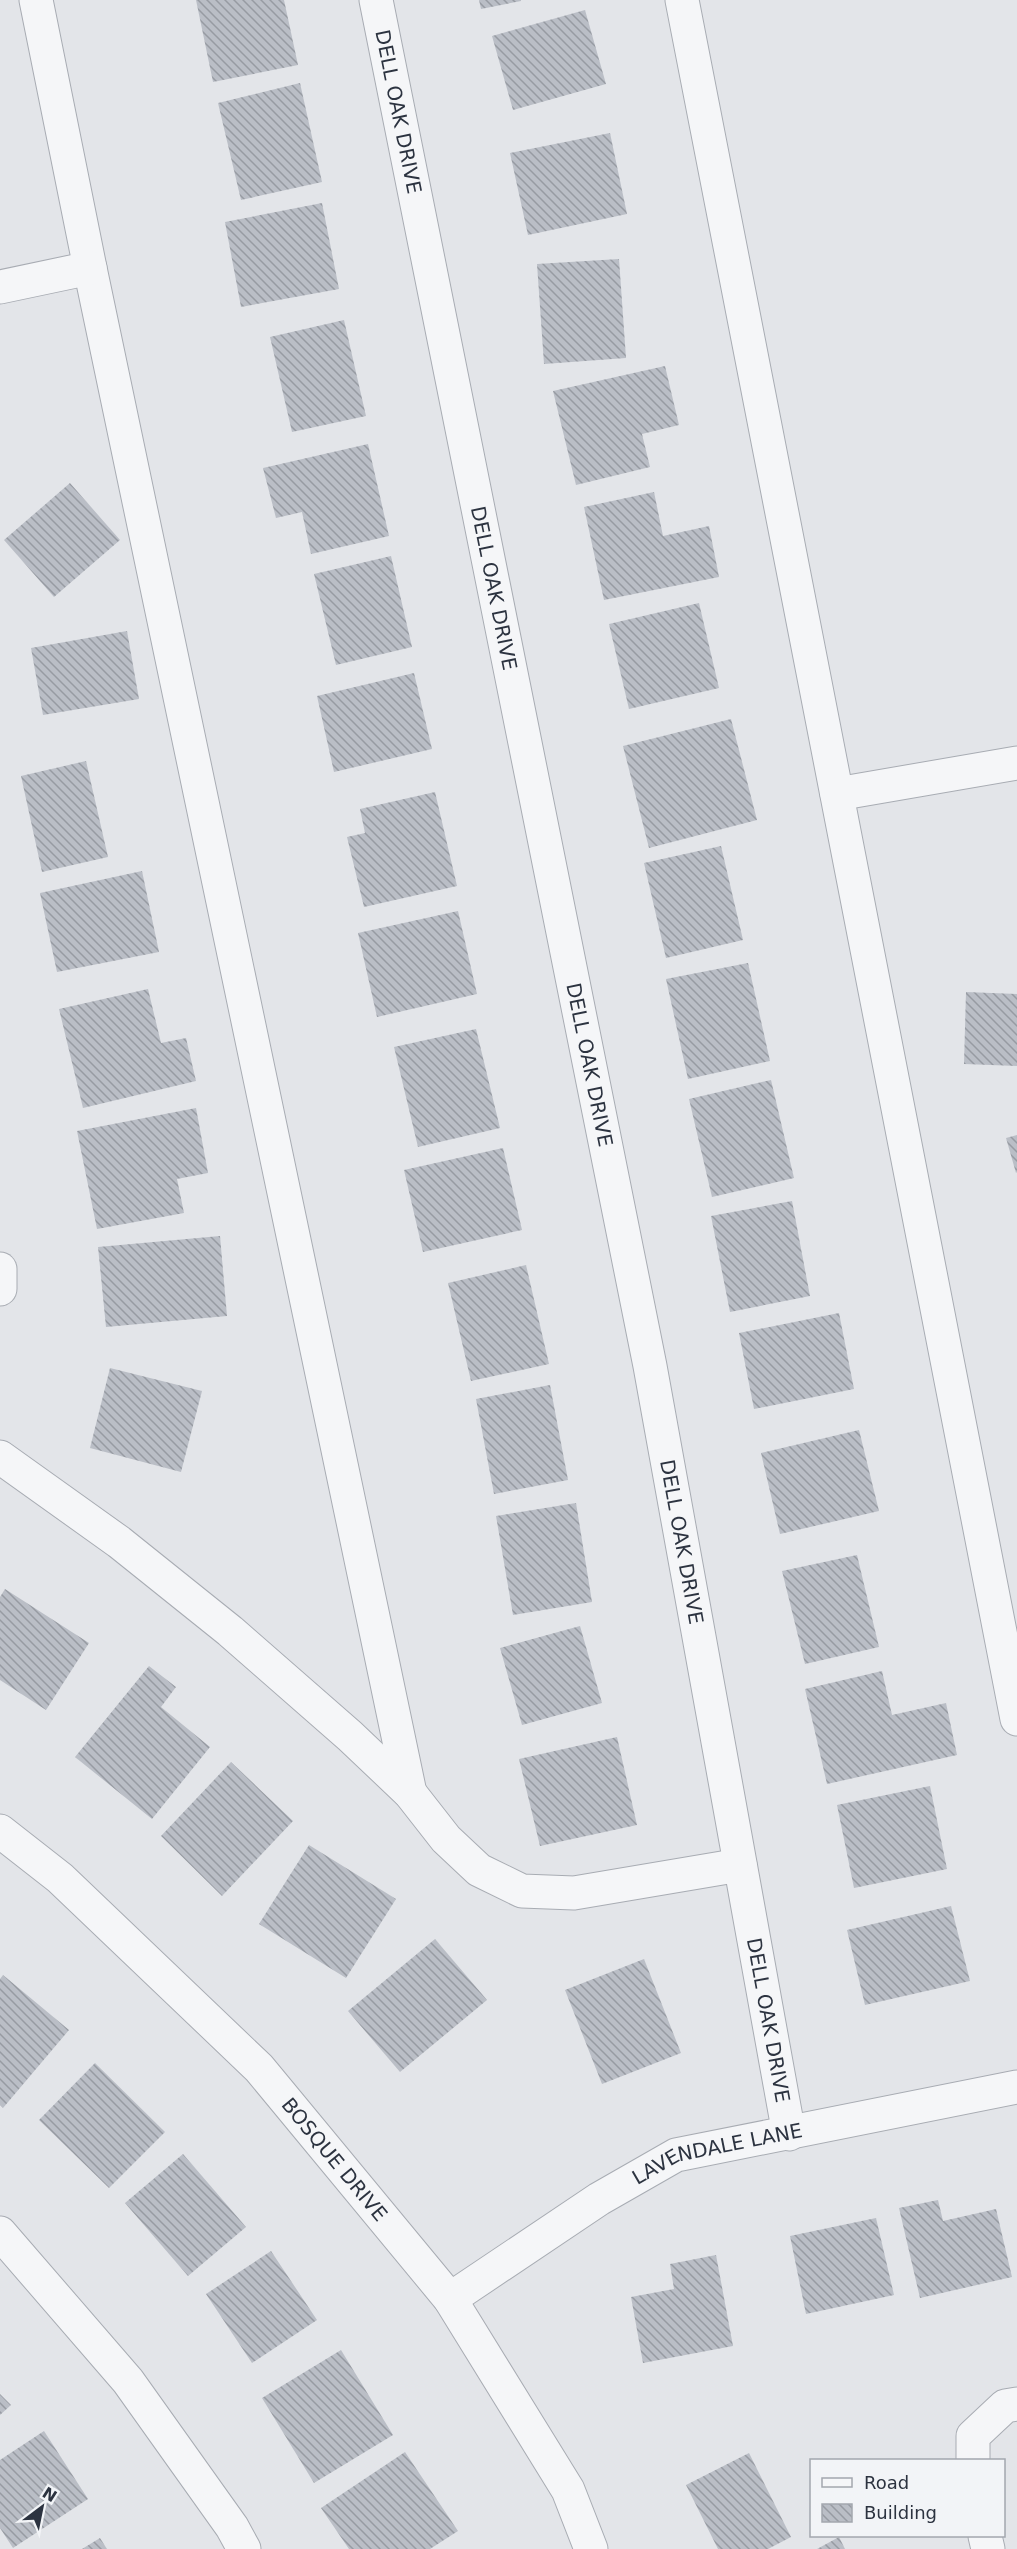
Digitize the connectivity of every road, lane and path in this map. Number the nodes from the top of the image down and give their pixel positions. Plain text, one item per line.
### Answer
1 (36, 0) edge
2 (376, 0) edge
3 (682, 0) edge
4 (90, 268) junction
5 (0, 287) edge
6 (1017, 763) edge
7 (837, 794) junction
8 (0, 1269) edge
9 (0, 1289) edge
10 (0, 1456) edge
11 (1017, 1719) edge
12 (411, 1793) junction
13 (0, 1831) edge
14 (740, 1865) junction
15 (1017, 2087) edge
16 (789, 2134) junction
17 (0, 2233) edge
18 (450, 2299) junction
19 (1017, 2404) edge
20 (973, 2459) edge
21 (244, 2549) edge
22 (591, 2549) edge

1 - 4 street
2 - 14 street, DELL OAK DRIVE
3 - 7 street
4 - 5 street
4 - 12 street
6 - 7 street
7 - 11 street
8 - 9 street
10 - 12 street
12 - 14 street
13 - 18 street, BOSQUE DRIVE
14 - 16 street, DELL OAK DRIVE
15 - 16 street, LAVENDALE LANE
16 - 18 street, LAVENDALE LANE
17 - 21 street
18 - 22 street, BOSQUE DRIVE
19 - 20 street

